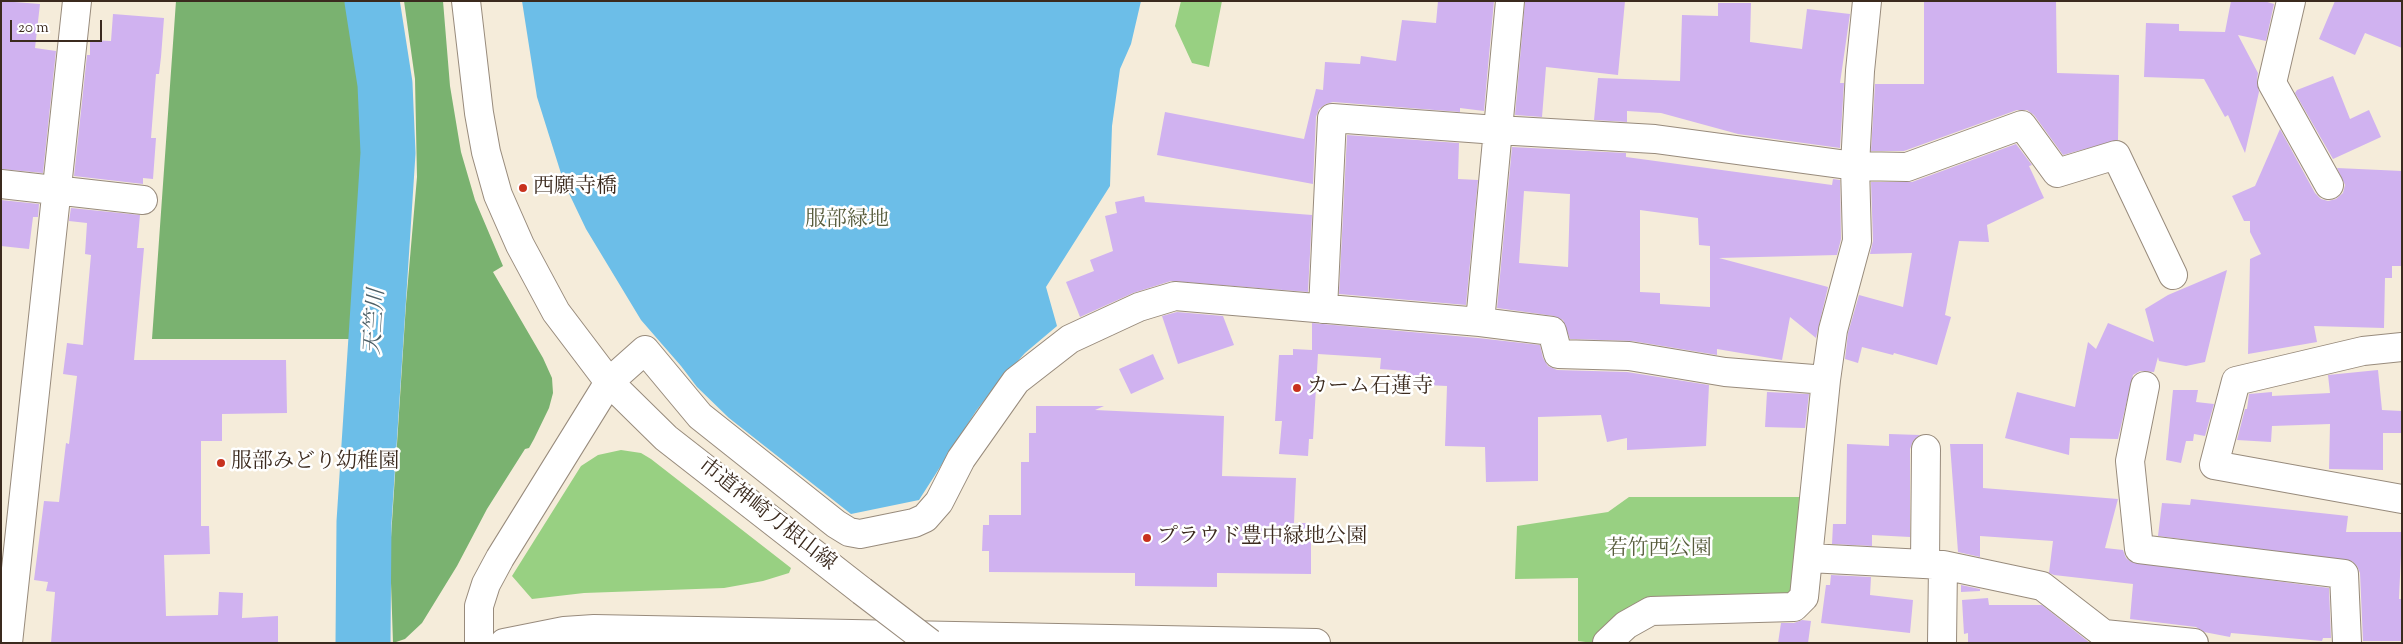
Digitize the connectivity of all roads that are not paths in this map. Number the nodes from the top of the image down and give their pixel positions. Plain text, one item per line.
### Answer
1 (77, 1) edge
2 (466, 1) edge
3 (1510, 1) edge
4 (1867, 1) edge
5 (2292, 1) edge
6 (1497, 130) junction
7 (1855, 166) junction
8 (1, 184) edge
9 (2329, 185) dead end
10 (57, 190) junction
11 (143, 200) dead end
12 (2172, 275) dead end
13 (1323, 309) junction
14 (1480, 322) junction
15 (2402, 348) edge
16 (1826, 380) junction
17 (609, 382) junction
18 (2146, 386) dead end
19 (1926, 449) dead end
20 (2402, 499) edge
21 (1809, 558) junction
22 (1934, 565) junction
23 (848, 638) edge
24 (963, 639) edge
25 (1070, 640) edge
26 (8, 643) edge
27 (479, 643) edge
28 (504, 643) edge
29 (930, 643) edge
30 (1316, 643) edge
31 (1607, 643) edge
32 (1942, 643) edge
33 (2194, 643) edge
34 (2347, 643) edge

1 - 10 street
2 - 17 street, 市道神崎刀根山線
3 - 6 street
4 - 7 street
5 - 9 street
6 - 7 street
6 - 13 street
6 - 14 street
7 - 12 street
7 - 16 street
8 - 10 street
10 - 11 street
10 - 26 street
13 - 14 street
13 - 17 street
14 - 16 street
15 - 20 street
16 - 21 street
17 - 27 street
17 - 29 street, 市道神崎刀根山線, bridge
18 - 34 street
19 - 22 street
21 - 22 street
21 - 31 street
22 - 32 street
22 - 33 street
23 - 24 street
23 - 28 street
24 - 25 street
25 - 30 street

